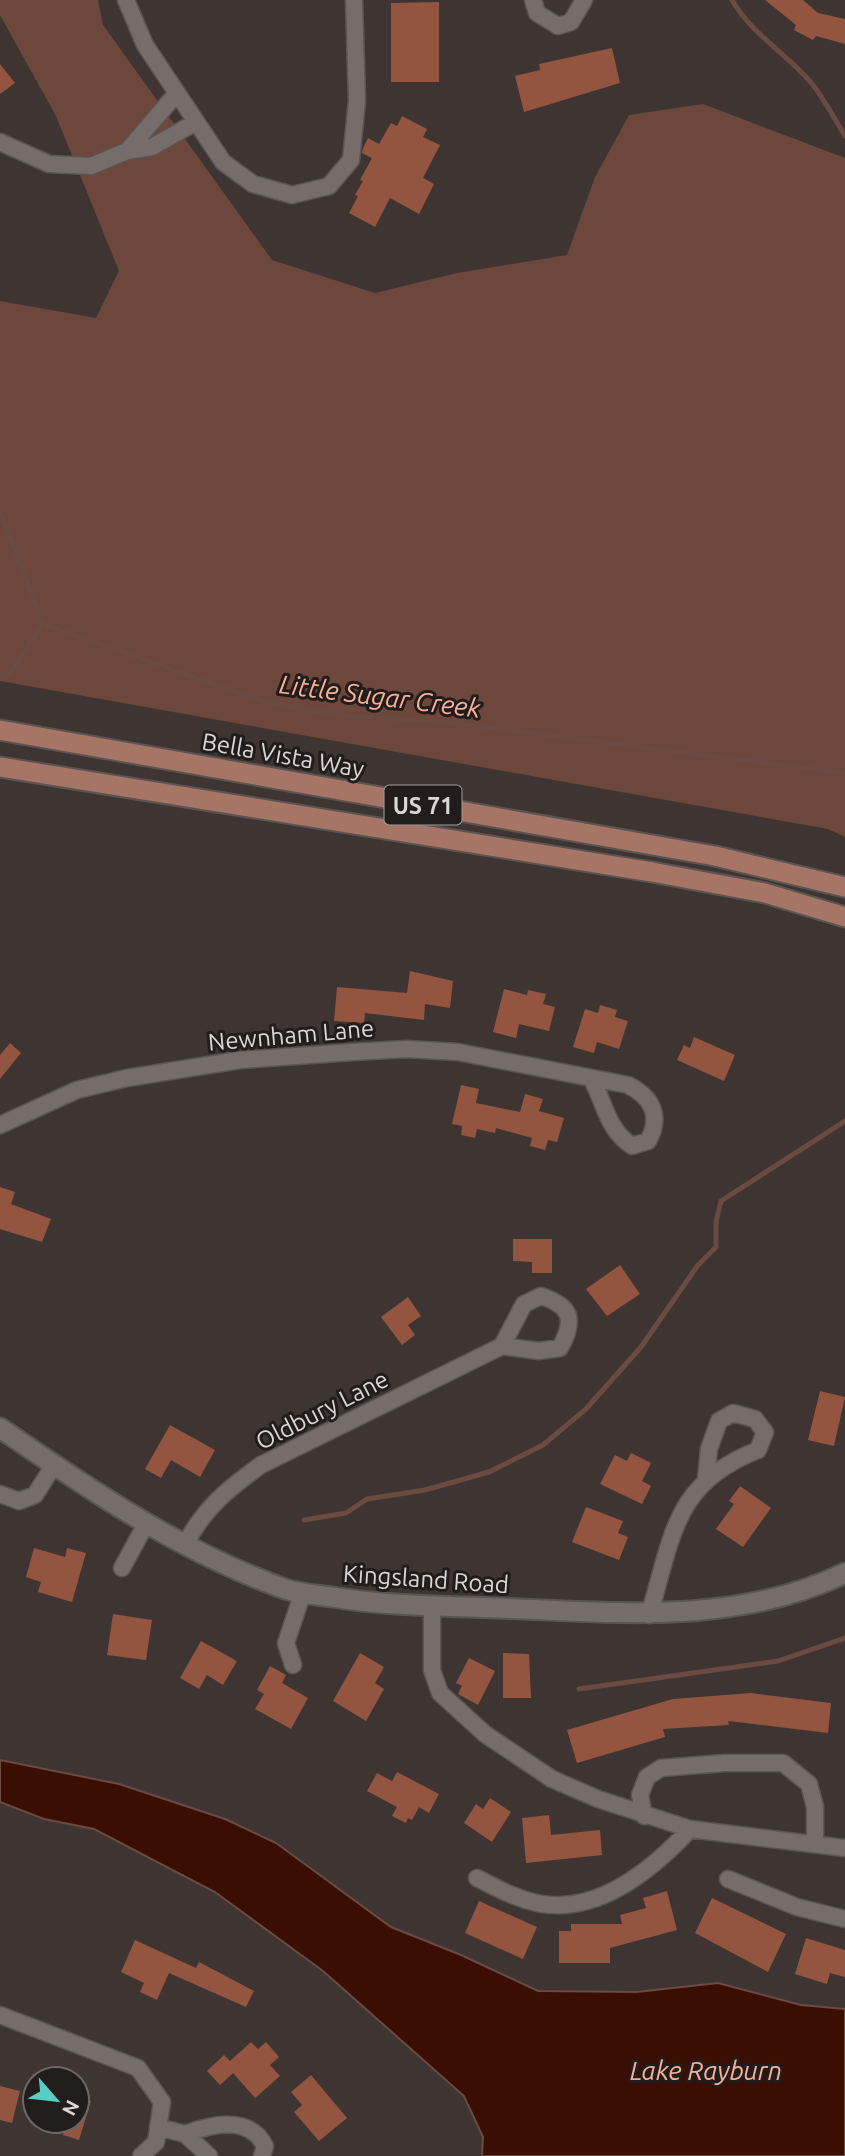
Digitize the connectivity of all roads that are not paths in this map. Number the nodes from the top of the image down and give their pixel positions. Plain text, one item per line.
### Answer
1 (126, 0) edge
2 (354, 0) edge
3 (533, 0) edge
4 (584, 0) edge
5 (177, 93) junction
6 (196, 121) junction
7 (0, 142) edge
8 (127, 151) junction
9 (0, 730) edge
10 (0, 767) edge
11 (845, 887) edge
12 (845, 917) edge
13 (592, 1080) junction
14 (0, 1125) edge
15 (502, 1346) dead end
16 (0, 1428) edge
17 (54, 1465) junction
18 (706, 1479) dead end
19 (0, 1494) edge
20 (146, 1524) junction
21 (186, 1545) junction
22 (122, 1568) dead end
23 (845, 1573) edge
24 (303, 1592) junction
25 (432, 1608) junction
26 (649, 1615) junction
27 (293, 1665) dead end
28 (644, 1816) junction
29 (690, 1829) junction
30 (815, 1844) junction
31 (845, 1847) edge
32 (477, 1878) dead end
33 (728, 1879) dead end
34 (845, 1919) edge
35 (0, 2015) edge
36 (158, 2127) junction
37 (185, 2134) junction
38 (141, 2156) edge
39 (209, 2156) edge
40 (262, 2156) edge

1 - 5 street
2 - 6 street
3 - 4 street
5 - 6 street
5 - 8 street
6 - 8 street
7 - 8 street
9 - 11 main road, Bella Vista Way / US 71
10 - 12 main road, US 71
13 - 13 street, Newnham Lane
13 - 14 street, Newnham Lane
15 - 21 street, Oldbury Lane
16 - 17 street, Kingsland Road
17 - 19 street
17 - 20 street, Kingsland Road
18 - 26 street
20 - 21 street, Kingsland Road
20 - 22 street
21 - 24 street, Kingsland Road
23 - 26 street, Kingsland Road
24 - 25 street, Kingsland Road
24 - 27 street
25 - 26 street, Kingsland Road
25 - 28 street
28 - 29 street
28 - 30 street
29 - 30 street
29 - 32 street
30 - 31 street
33 - 34 street
35 - 36 street
36 - 37 street
36 - 38 street
37 - 39 street
37 - 40 street

